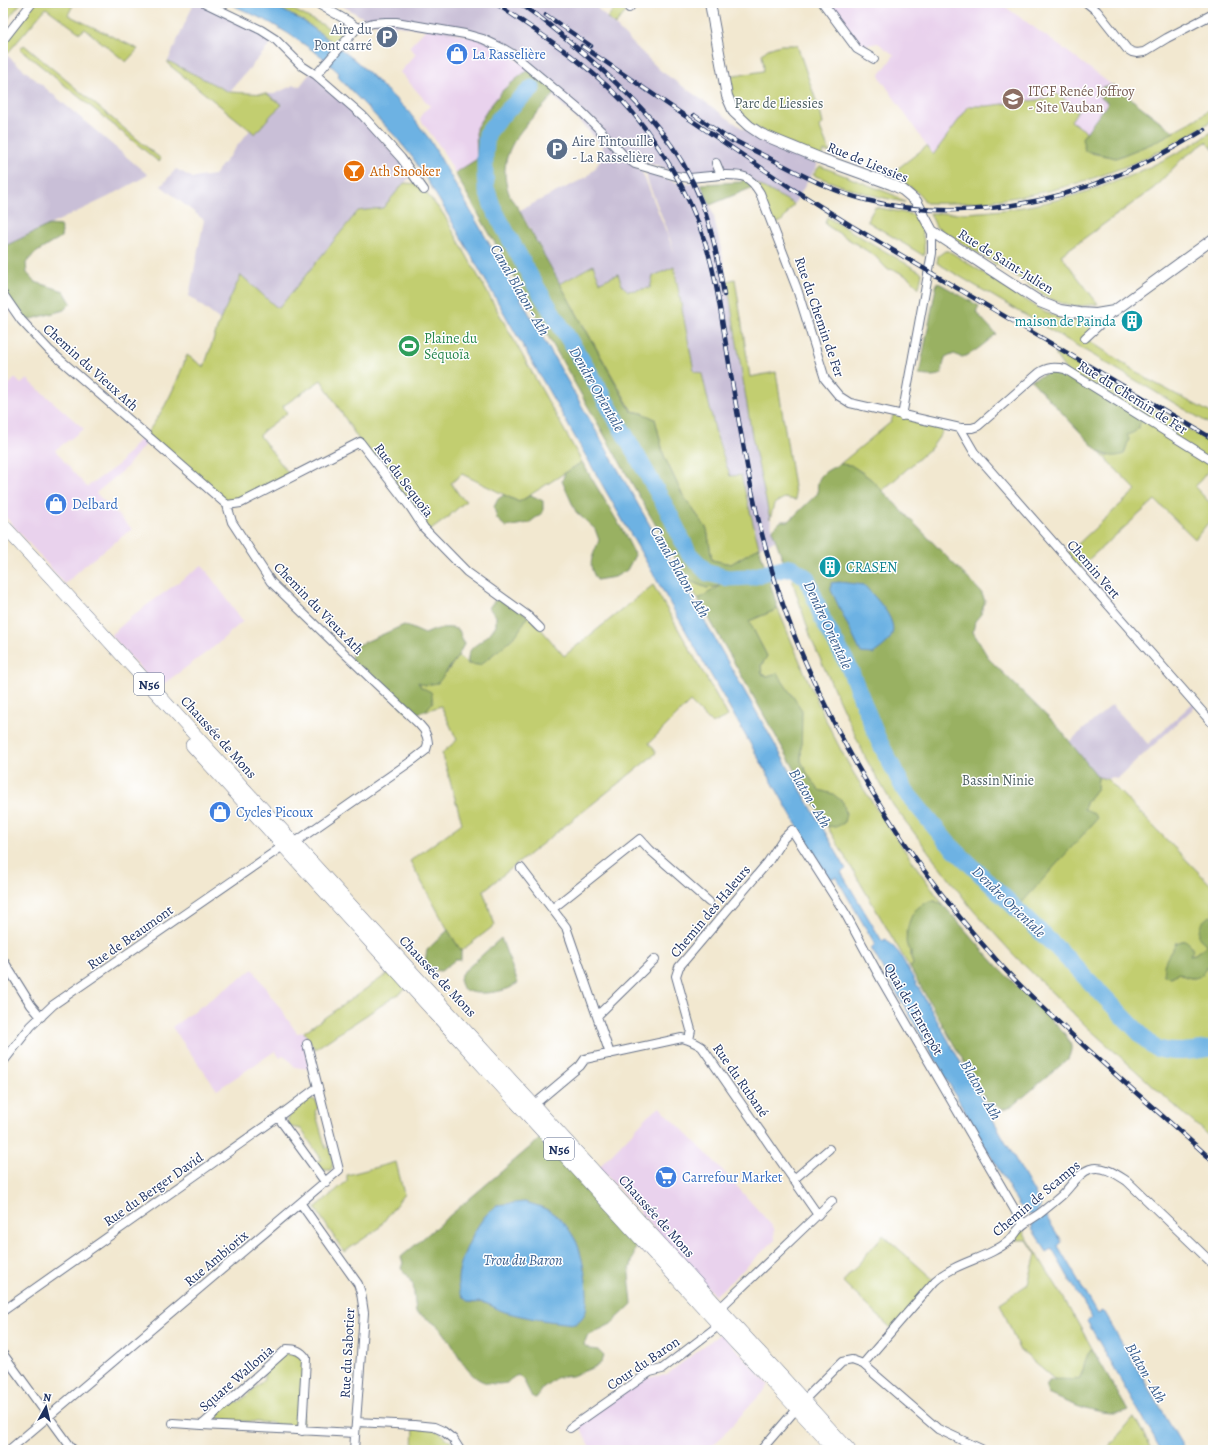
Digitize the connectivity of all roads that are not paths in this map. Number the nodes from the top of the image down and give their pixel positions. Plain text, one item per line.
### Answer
1 (32, 3) edge
2 (206, 3) edge
3 (319, 3) edge
4 (710, 3) edge
5 (823, 3) edge
6 (1087, 3) edge
7 (1213, 14) edge
8 (357, 28) junction
9 (3, 40) edge
10 (874, 59) dead end
11 (316, 75) junction
12 (716, 163) dead end
13 (721, 175) junction
14 (424, 190) dead end
15 (932, 231) junction
16 (1213, 239) edge
17 (3, 294) edge
18 (1114, 311) junction
19 (1085, 338) dead end
20 (902, 416) junction
21 (960, 428) junction
22 (1213, 461) edge
23 (227, 505) junction
24 (3, 525) edge
25 (3, 538) edge
26 (540, 628) dead end
27 (1213, 724) edge
28 (792, 830) joint
29 (289, 845) junction
30 (521, 868) dead end
31 (709, 902) dead end
32 (552, 909) junction
33 (655, 959) dead end
34 (3, 960) edge
35 (598, 1015) junction
36 (41, 1017) junction
37 (689, 1040) junction
38 (307, 1044) dead end
39 (610, 1054) junction
40 (3, 1062) edge
41 (318, 1087) junction
42 (530, 1108) junction
43 (278, 1117) junction
44 (829, 1149) dead end
45 (793, 1180) junction
46 (326, 1183) junction
47 (832, 1201) dead end
48 (301, 1204) junction
49 (818, 1215) junction
50 (1023, 1224) junction
51 (1213, 1264) edge
52 (3, 1311) edge
53 (720, 1316) junction
54 (3, 1354) edge
55 (863, 1364) junction
56 (801, 1404) junction
57 (49, 1416) junction
58 (356, 1422) junction
59 (173, 1423) dead end
60 (202, 1425) junction
61 (570, 1428) dead end
62 (302, 1431) junction
63 (355, 1433) junction
64 (981, 1449) edge
65 (9, 1450) edge
66 (73, 1450) edge
67 (354, 1450) edge
68 (460, 1450) edge
69 (761, 1450) edge
70 (835, 1450) edge
71 (849, 1450) edge

1 - 9 street
2 - 11 street
3 - 8 street
4 - 15 street, Rue de Liessies
5 - 10 street
6 - 7 street
8 - 11 street
8 - 13 street, Rue du Chemin de Fer
11 - 14 street
12 - 13 street
13 - 20 street, Rue du Chemin de Fer
15 - 18 street, Rue de Saint-Julien
15 - 20 street, Rue de Liessies
16 - 18 street, Rue de Saint-Julien
17 - 23 street, Chemin du Vieux Ath
18 - 19 street, Rue de Saint-Julien
20 - 21 street, Rue du Chemin de Fer
21 - 22 street, Rue du Chemin de Fer
21 - 27 street, Chemin Vert
23 - 26 street, Rue du Sequoïa
23 - 29 street, Chemin du Vieux Ath
24 - 29 main road, Chaussée de Mons / N56
25 - 29 main road, Chaussée de Mons / N56
28 - 37 street, Chemin des Haleurs
28 - 50 street, Quai de l'Entrepôt
29 - 36 street, Rue de Beaumont
29 - 42 main road, Chaussée de Mons / N56
30 - 32 street
31 - 32 street
32 - 35 street
33 - 35 street
34 - 36 street
35 - 39 street
36 - 40 street, Rue de Beaumont
37 - 39 street
37 - 45 street, Rue du Rubané
38 - 41 street, Rue Ambiorix
39 - 42 street
41 - 43 street, Rue du Berger David
41 - 46 street, Rue Ambiorix
42 - 53 main road, Chaussée de Mons / N56
43 - 46 street
43 - 52 street, Rue du Berger David
44 - 45 street
45 - 49 street, Rue du Rubané
46 - 48 street, Rue Ambiorix
47 - 49 street
48 - 57 street, Rue Ambiorix
48 - 58 street, Rue du Sabotier
49 - 53 street
50 - 51 street, Chemin de Scamps
50 - 55 street, Chemin de Scamps
53 - 56 main road, Chaussée de Mons / N56
53 - 61 street, Cour du Baron
54 - 57 street
55 - 56 street
55 - 64 street
56 - 69 street
56 - 70 main road, Chaussée de Mons / N56
56 - 71 main road, Chaussée de Mons / N56
57 - 65 street, Rue Ambiorix
57 - 66 street
58 - 63 street, Rue du Sabotier
58 - 68 street
59 - 60 street, Square Wallonia
60 - 62 street, Square Wallonia
60 - 62 street, Square Wallonia
62 - 63 street, Square Wallonia
63 - 67 street, Rue du Sabotier

